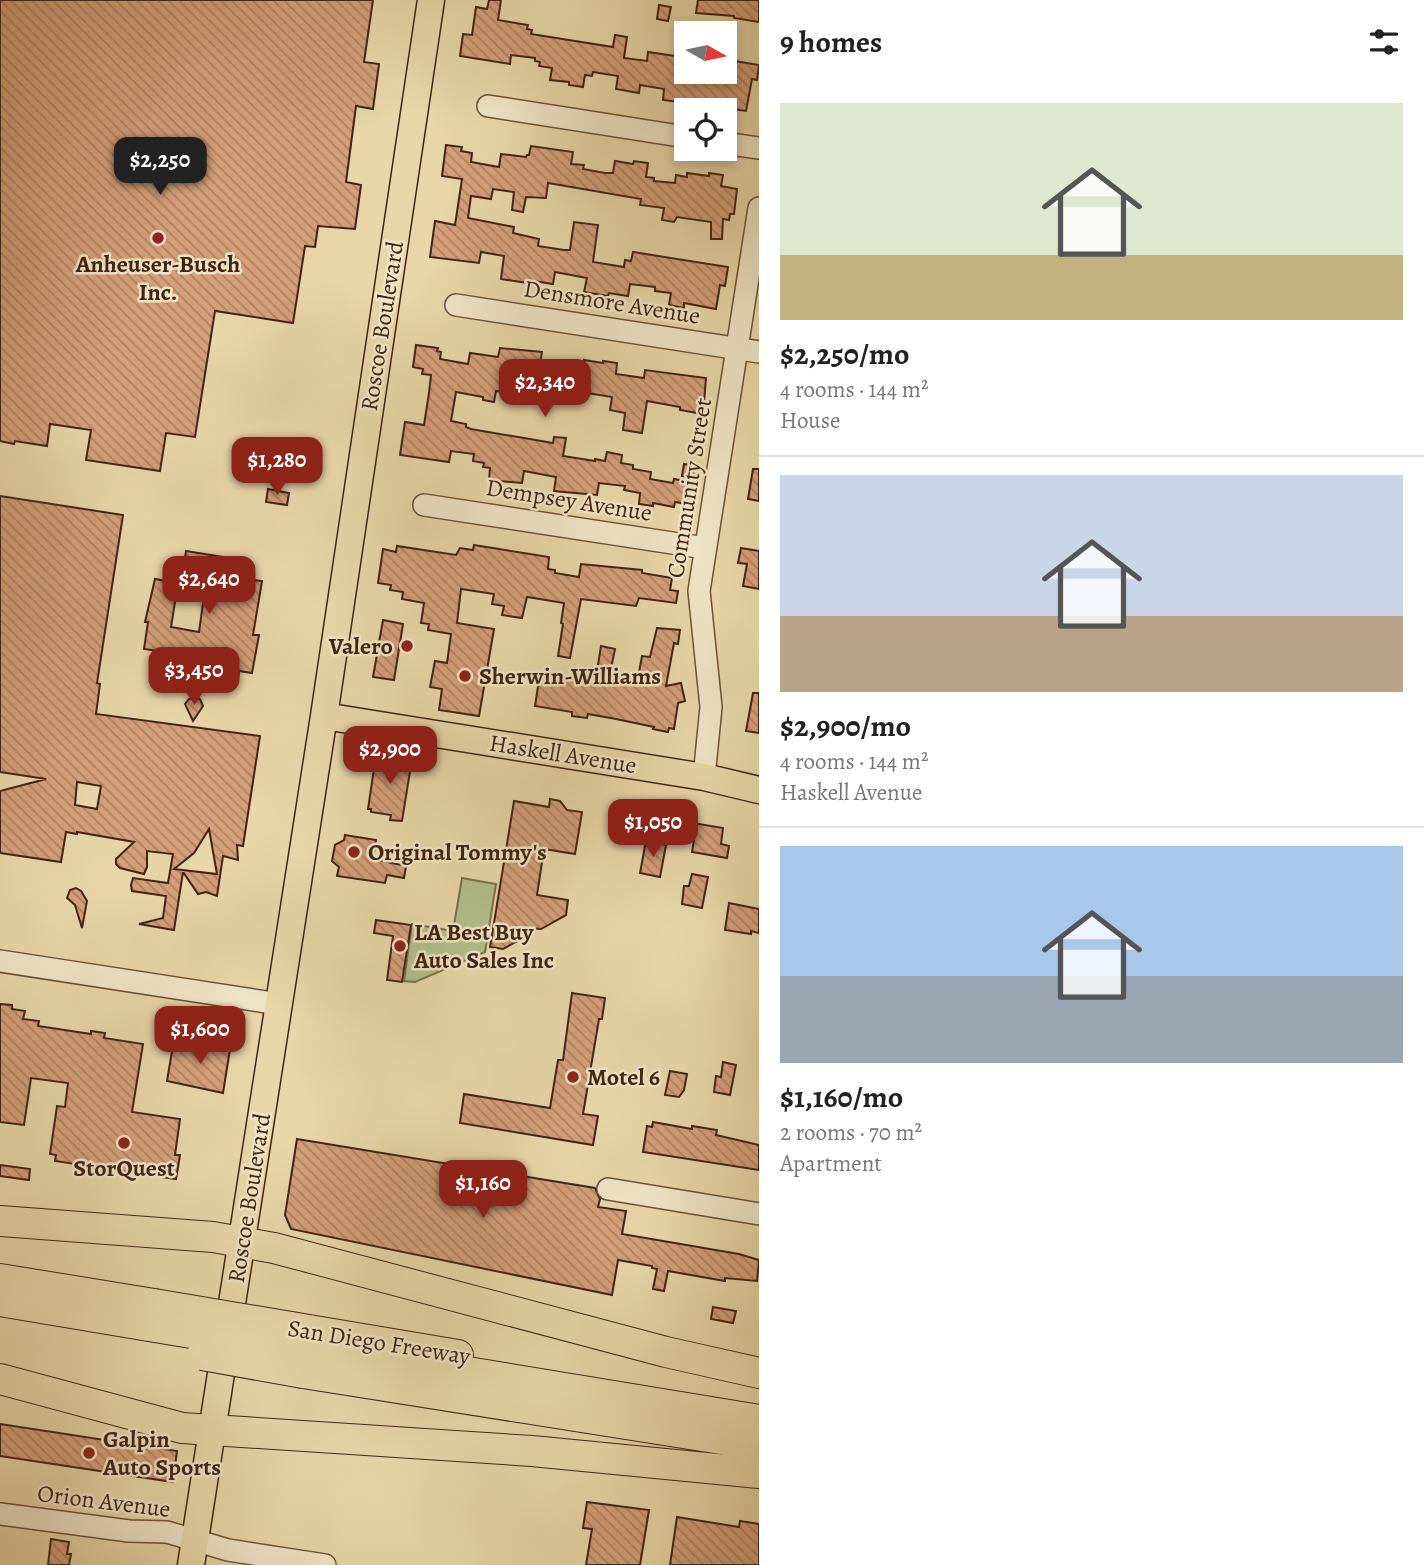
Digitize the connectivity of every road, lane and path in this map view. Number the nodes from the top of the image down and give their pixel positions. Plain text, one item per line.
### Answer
1 (431, 0) edge
2 (488, 106) dead end
3 (674, 135) edge
4 (737, 145) edge
5 (759, 148) edge
6 (759, 208) edge
7 (456, 304) dead end
8 (738, 348) junction
9 (759, 352) edge
10 (424, 505) dead end
11 (705, 548) junction
12 (324, 716) junction
13 (704, 777) junction
14 (759, 790) edge
15 (0, 961) edge
16 (279, 1004) junction
17 (608, 1189) dead end
18 (759, 1214) edge
19 (0, 1222) edge
20 (242, 1242) junction
21 (0, 1279) edge
22 (0, 1294) edge
23 (0, 1301) edge
24 (0, 1322) edge
25 (150, 1324) junction
26 (306, 1350) junction
27 (759, 1373) edge
28 (0, 1379) edge
29 (759, 1405) edge
30 (759, 1420) edge
31 (759, 1428) edge
32 (212, 1431) junction
33 (759, 1446) edge
34 (759, 1473) edge
35 (0, 1514) edge
36 (192, 1553) edge
37 (325, 1565) edge

1 - 12 main road, Roscoe Boulevard
2 - 3 street
4 - 5 street
6 - 8 street, Community Street
7 - 8 street, Densmore Avenue
8 - 9 street, Densmore Avenue
8 - 11 street, Community Street
10 - 11 street, Dempsey Avenue
11 - 13 street, Community Street
12 - 13 main road, Haskell Avenue
12 - 16 main road, Roscoe Boulevard
13 - 14 main road, Haskell Avenue
15 - 16 street
16 - 20 main road, Roscoe Boulevard
17 - 18 street
19 - 20 highway
20 - 27 highway
20 - 32 main road, Roscoe Boulevard
21 - 25 highway, San Diego Freeway
22 - 25 highway
23 - 25 highway
24 - 25 highway, San Diego Freeway
25 - 26 highway, San Diego Freeway, bridge
25 - 26 highway, San Diego Freeway, bridge
26 - 29 highway, San Diego Freeway
26 - 30 highway
26 - 31 highway
26 - 33 highway, San Diego Freeway
28 - 32 highway
32 - 34 highway
32 - 36 main road, Roscoe Boulevard
35 - 36 street, Orion Avenue
36 - 37 street, Orion Avenue

